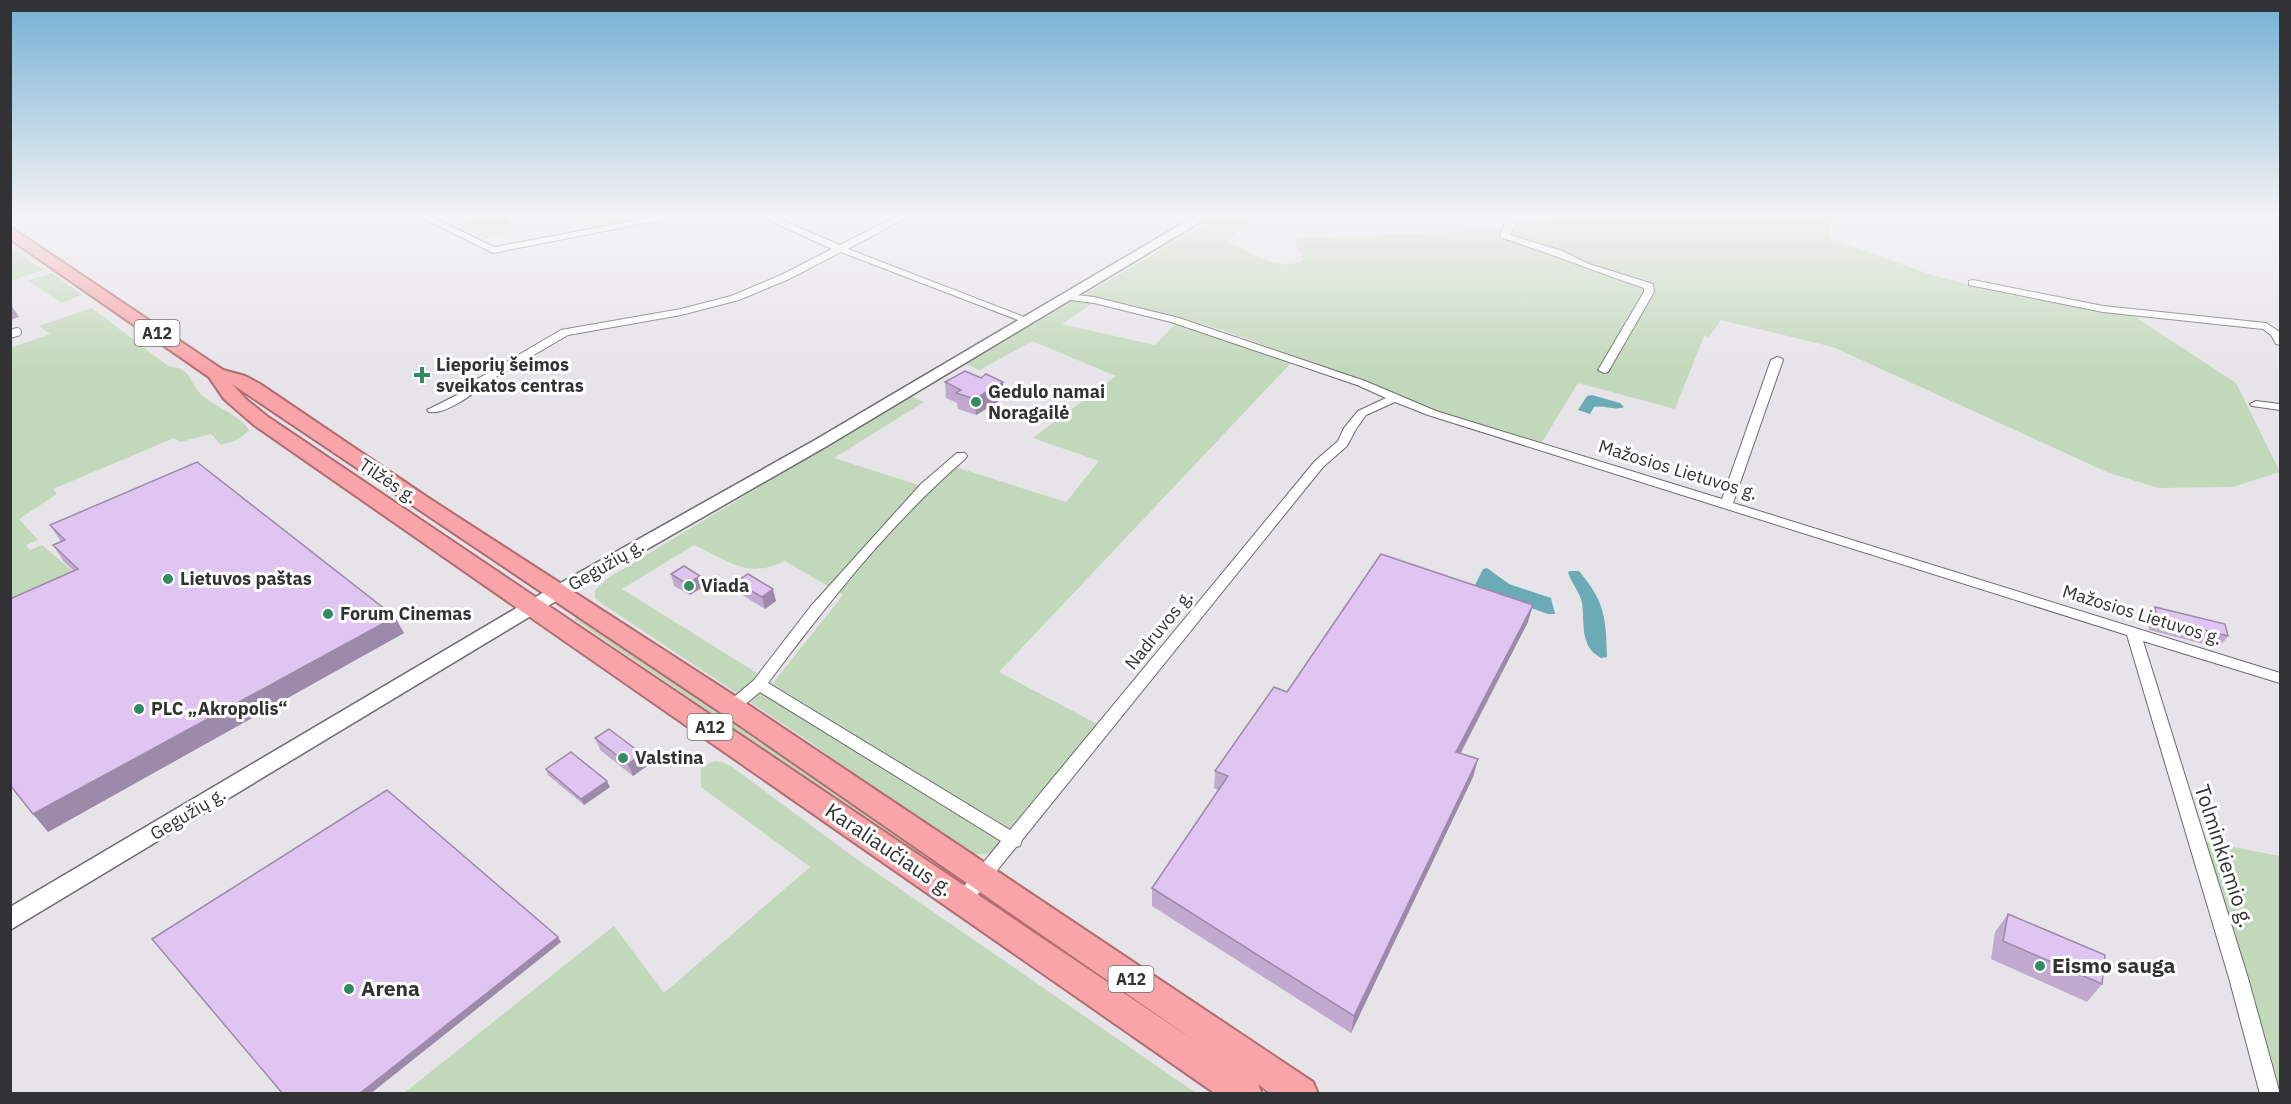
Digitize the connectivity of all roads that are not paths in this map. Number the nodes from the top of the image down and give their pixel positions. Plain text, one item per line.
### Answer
1 (62, 268) edge
2 (804, 268) edge
3 (889, 268) edge
4 (1117, 268) edge
5 (1591, 268) edge
6 (1973, 283) dead end
7 (1067, 297) junction
8 (1027, 320) junction
9 (2266, 326) junction
10 (2280, 327) edge
11 (2280, 342) edge
12 (1777, 360) dead end
13 (1604, 370) dead end
14 (216, 374) junction
15 (1394, 398) junction
16 (2256, 404) dead end
17 (2280, 407) edge
18 (433, 410) dead end
19 (961, 456) dead end
20 (1726, 505) junction
21 (558, 592) junction
22 (532, 607) junction
23 (2134, 633) junction
24 (2280, 678) edge
25 (759, 684) junction
26 (732, 707) junction
27 (1014, 841) junction
28 (973, 889) junction
29 (10, 920) edge
30 (1245, 1094) edge
31 (1301, 1094) edge
32 (2270, 1094) edge

1 - 14 highway, Tilžės g. / A12
2 - 18 street
3 - 8 street
4 - 7 main road, Gegužių g.
5 - 13 street
6 - 9 street
7 - 8 main road, Gegužių g.
7 - 15 street, Mažosios Lietuvos g.
8 - 21 main road, Gegužių g.
9 - 10 street
9 - 11 street
12 - 20 street
14 - 21 highway, Tilžės g. / A12
14 - 22 highway, Tilžės g. / A12
15 - 20 street, Mažosios Lietuvos g.
15 - 27 street, Nadruvos g.
16 - 17 street
19 - 25 street
20 - 23 street, Mažosios Lietuvos g.
21 - 22 main road, Gegužių g.
21 - 26 highway, Karaliaučiaus g. / A12
22 - 28 highway, Karaliaučiaus g. / A12
22 - 29 main road, Gegužių g.
23 - 24 street, Mažosios Lietuvos g.
23 - 32 street, Tolminkiemio g.
25 - 26 street
25 - 27 street
26 - 28 highway, Karaliaučiaus g. / A12
27 - 28 street, Nadruvos g.
28 - 30 highway, Karaliaučiaus g. / A12
28 - 31 highway, Karaliaučiaus g. / A12

